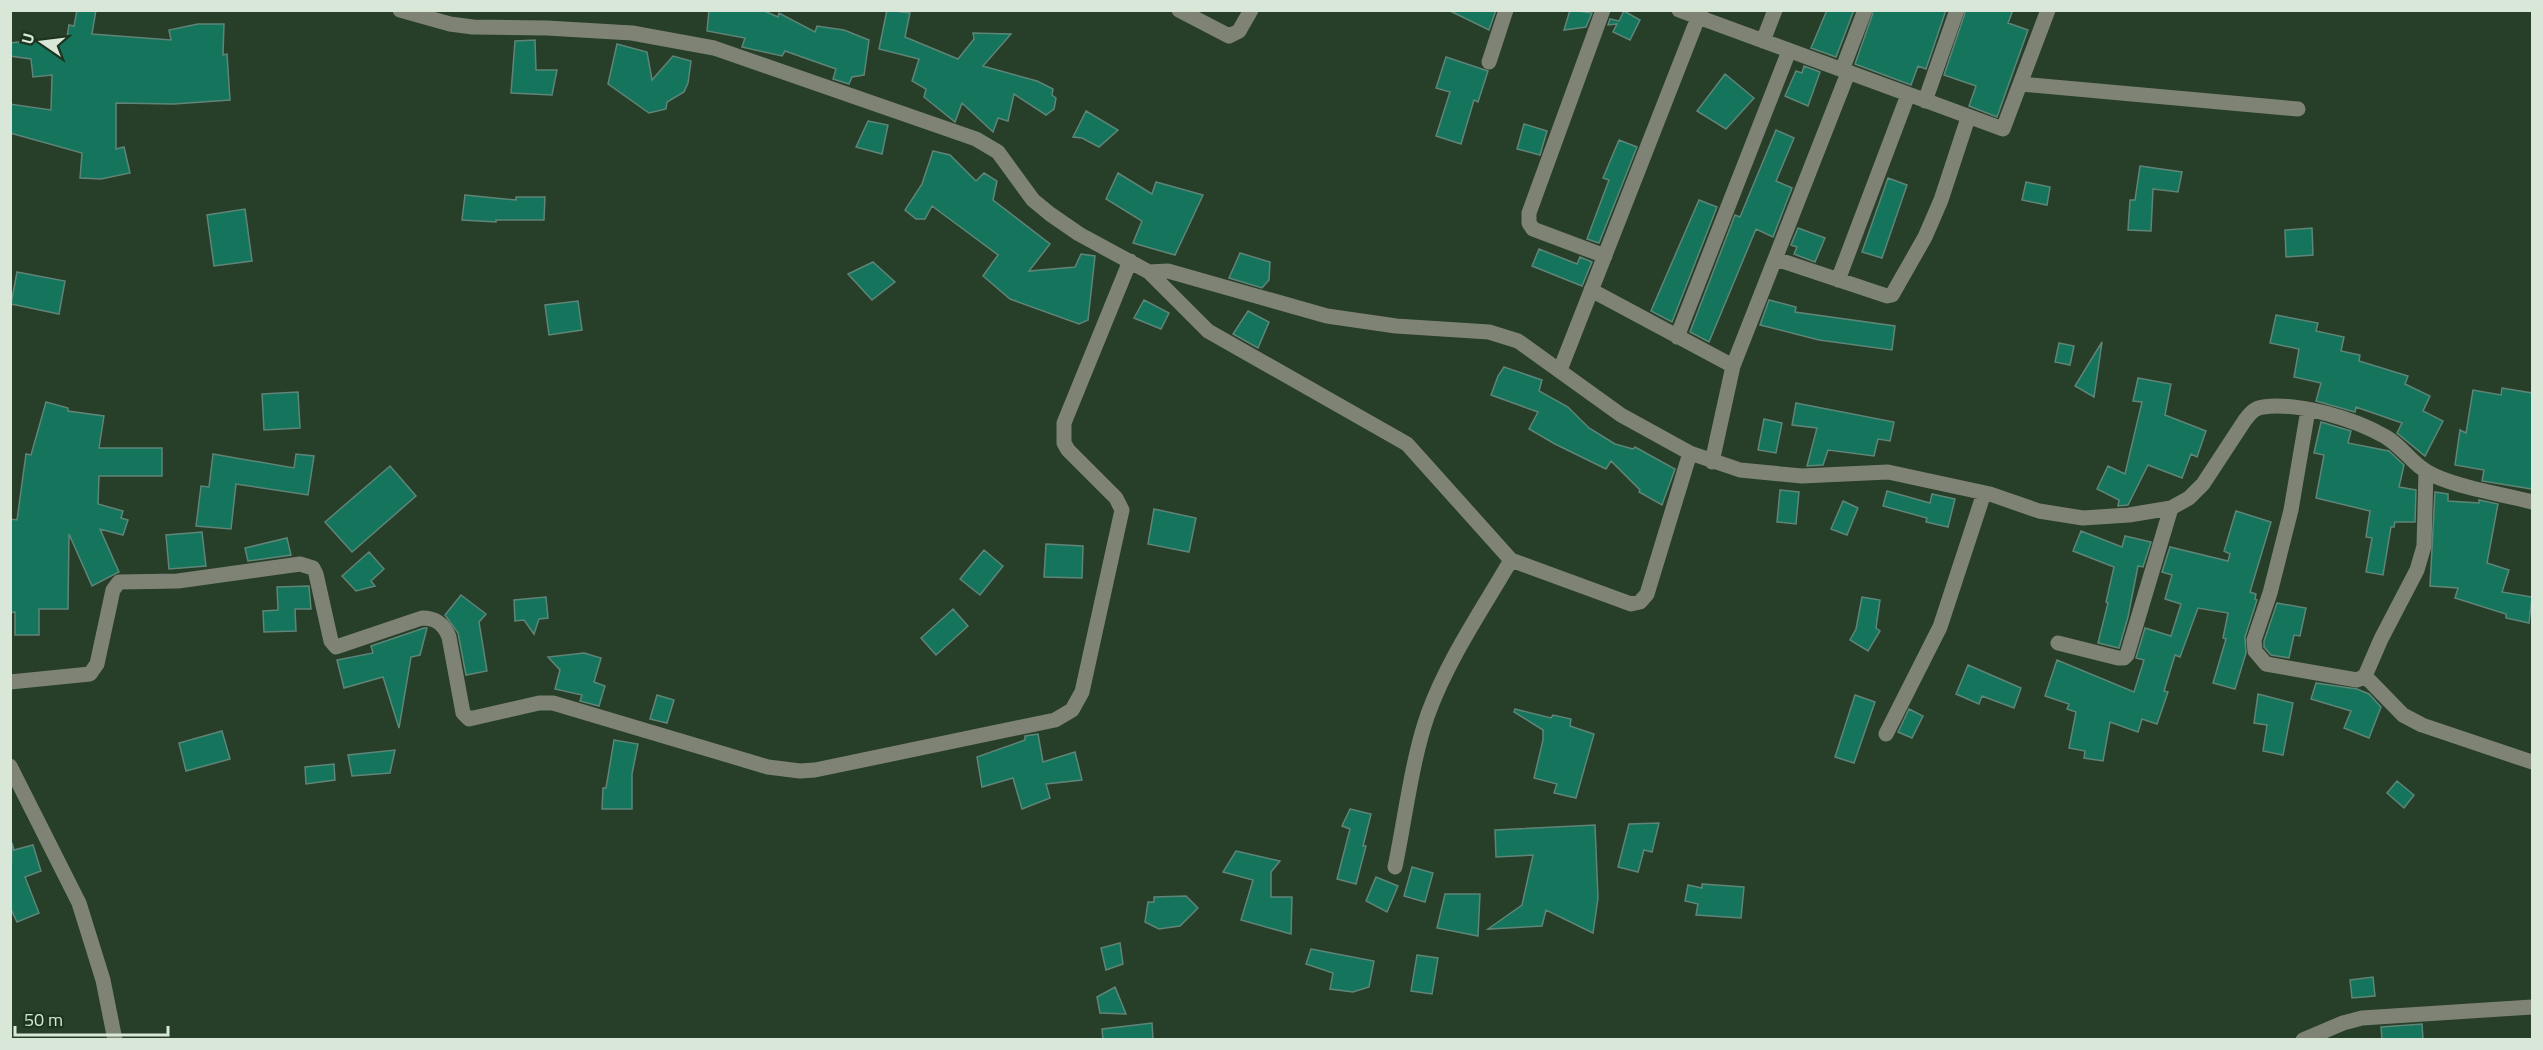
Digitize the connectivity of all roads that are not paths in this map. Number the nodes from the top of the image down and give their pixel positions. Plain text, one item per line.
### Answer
1 (400, 10) edge
2 (1179, 10) edge
3 (1251, 10) edge
4 (1506, 10) edge
5 (1603, 10) edge
6 (1679, 10) edge
7 (1775, 10) edge
8 (1865, 10) edge
9 (1957, 10) edge
10 (2048, 10) edge
11 (1699, 14) edge
12 (1762, 41) junction
13 (1789, 51) junction
14 (1489, 62) dead end
15 (1845, 72) junction
16 (2021, 84) junction
17 (1908, 95) junction
18 (1925, 101) junction
19 (2298, 109) dead end
20 (1968, 117) junction
21 (1605, 256) junction
22 (1776, 259) junction
23 (1130, 261) junction
24 (1149, 272) junction
25 (1838, 280) junction
26 (1591, 290) junction
27 (1677, 337) junction
28 (1733, 366) junction
29 (1560, 370) junction
30 (2308, 410) junction
31 (1690, 453) junction
32 (1712, 462) junction
33 (2426, 471) junction
34 (1984, 493) junction
35 (2532, 502) edge
36 (2171, 508) junction
37 (1511, 560) junction
38 (2058, 643) dead end
39 (2365, 676) junction
40 (10, 682) edge
41 (1886, 734) dead end
42 (2532, 762) edge
43 (10, 766) edge
44 (1395, 867) dead end
45 (2532, 1007) edge
46 (115, 1040) edge
47 (2303, 1040) edge

1 - 23 street
2 - 3 street
4 - 14 street
5 - 21 street
6 - 11 street
7 - 12 street
8 - 15 street
9 - 18 street
10 - 16 street
11 - 12 street
11 - 21 street
12 - 13 street
13 - 15 street
13 - 27 street
15 - 17 street
15 - 22 street
16 - 19 street
16 - 20 street
17 - 18 street
17 - 25 street
18 - 20 street
20 - 25 street
21 - 26 street
22 - 25 street
22 - 28 street
23 - 24 street
23 - 40 street
24 - 29 street
24 - 37 street
26 - 27 street
26 - 29 street
27 - 28 street
28 - 32 street
29 - 31 street
30 - 33 street
30 - 36 street
30 - 39 street
31 - 32 street
31 - 37 street
32 - 34 street
33 - 35 street
33 - 39 street
34 - 36 street
34 - 41 street
36 - 38 street
37 - 44 street
39 - 42 street
43 - 46 street
45 - 47 street

